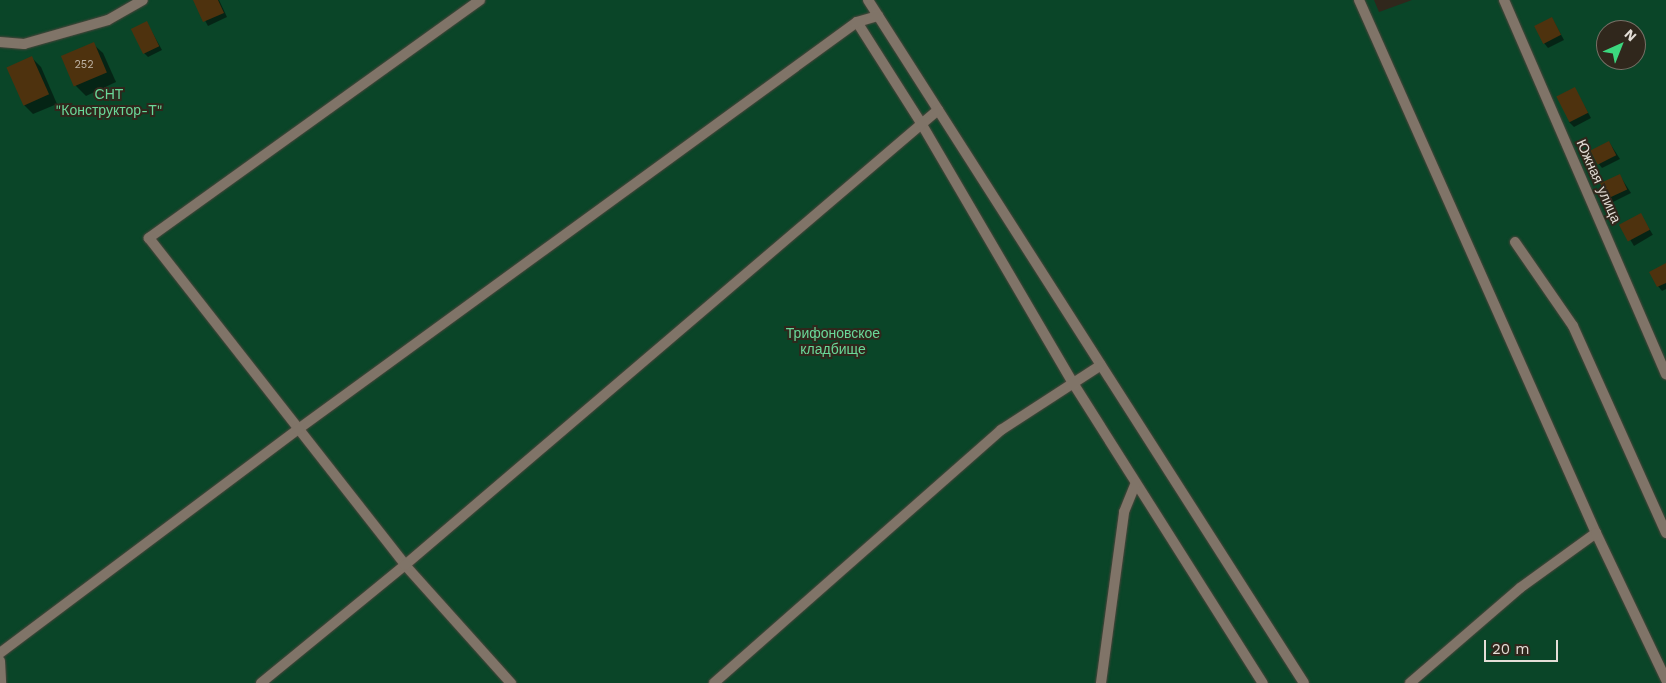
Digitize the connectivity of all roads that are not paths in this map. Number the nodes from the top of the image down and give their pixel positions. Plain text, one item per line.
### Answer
1 (143, 0) edge
2 (480, 0) edge
3 (868, 0) edge
4 (1359, 0) edge
5 (1504, 0) edge
6 (878, 16) junction
7 (857, 22) junction
8 (0, 42) edge
9 (938, 110) junction
10 (921, 123) junction
11 (1515, 242) dead end
12 (1100, 365) junction
13 (1666, 374) edge
14 (1073, 383) junction
15 (297, 430) junction
16 (1136, 483) junction
17 (1596, 532) junction
18 (1666, 533) edge
19 (405, 564) junction
20 (0, 653) edge
21 (0, 660) edge
22 (1666, 680) edge
23 (1, 683) edge
24 (261, 683) edge
25 (511, 683) edge
26 (714, 683) edge
27 (1100, 683) edge
28 (1263, 683) edge
29 (1304, 683) edge
30 (1410, 683) edge

1 - 8 lane
2 - 15 lane
3 - 6 lane
4 - 17 lane
5 - 13 lane, Южная улица
6 - 7 lane
6 - 9 lane
7 - 10 lane
7 - 15 lane
9 - 10 lane
9 - 12 lane
10 - 14 lane
10 - 19 lane
11 - 18 lane
12 - 14 lane
12 - 29 lane
14 - 16 lane
14 - 26 lane
15 - 19 lane
15 - 20 lane
16 - 27 lane
16 - 28 lane
17 - 22 lane
17 - 30 lane
19 - 24 lane
19 - 25 lane
21 - 23 lane

